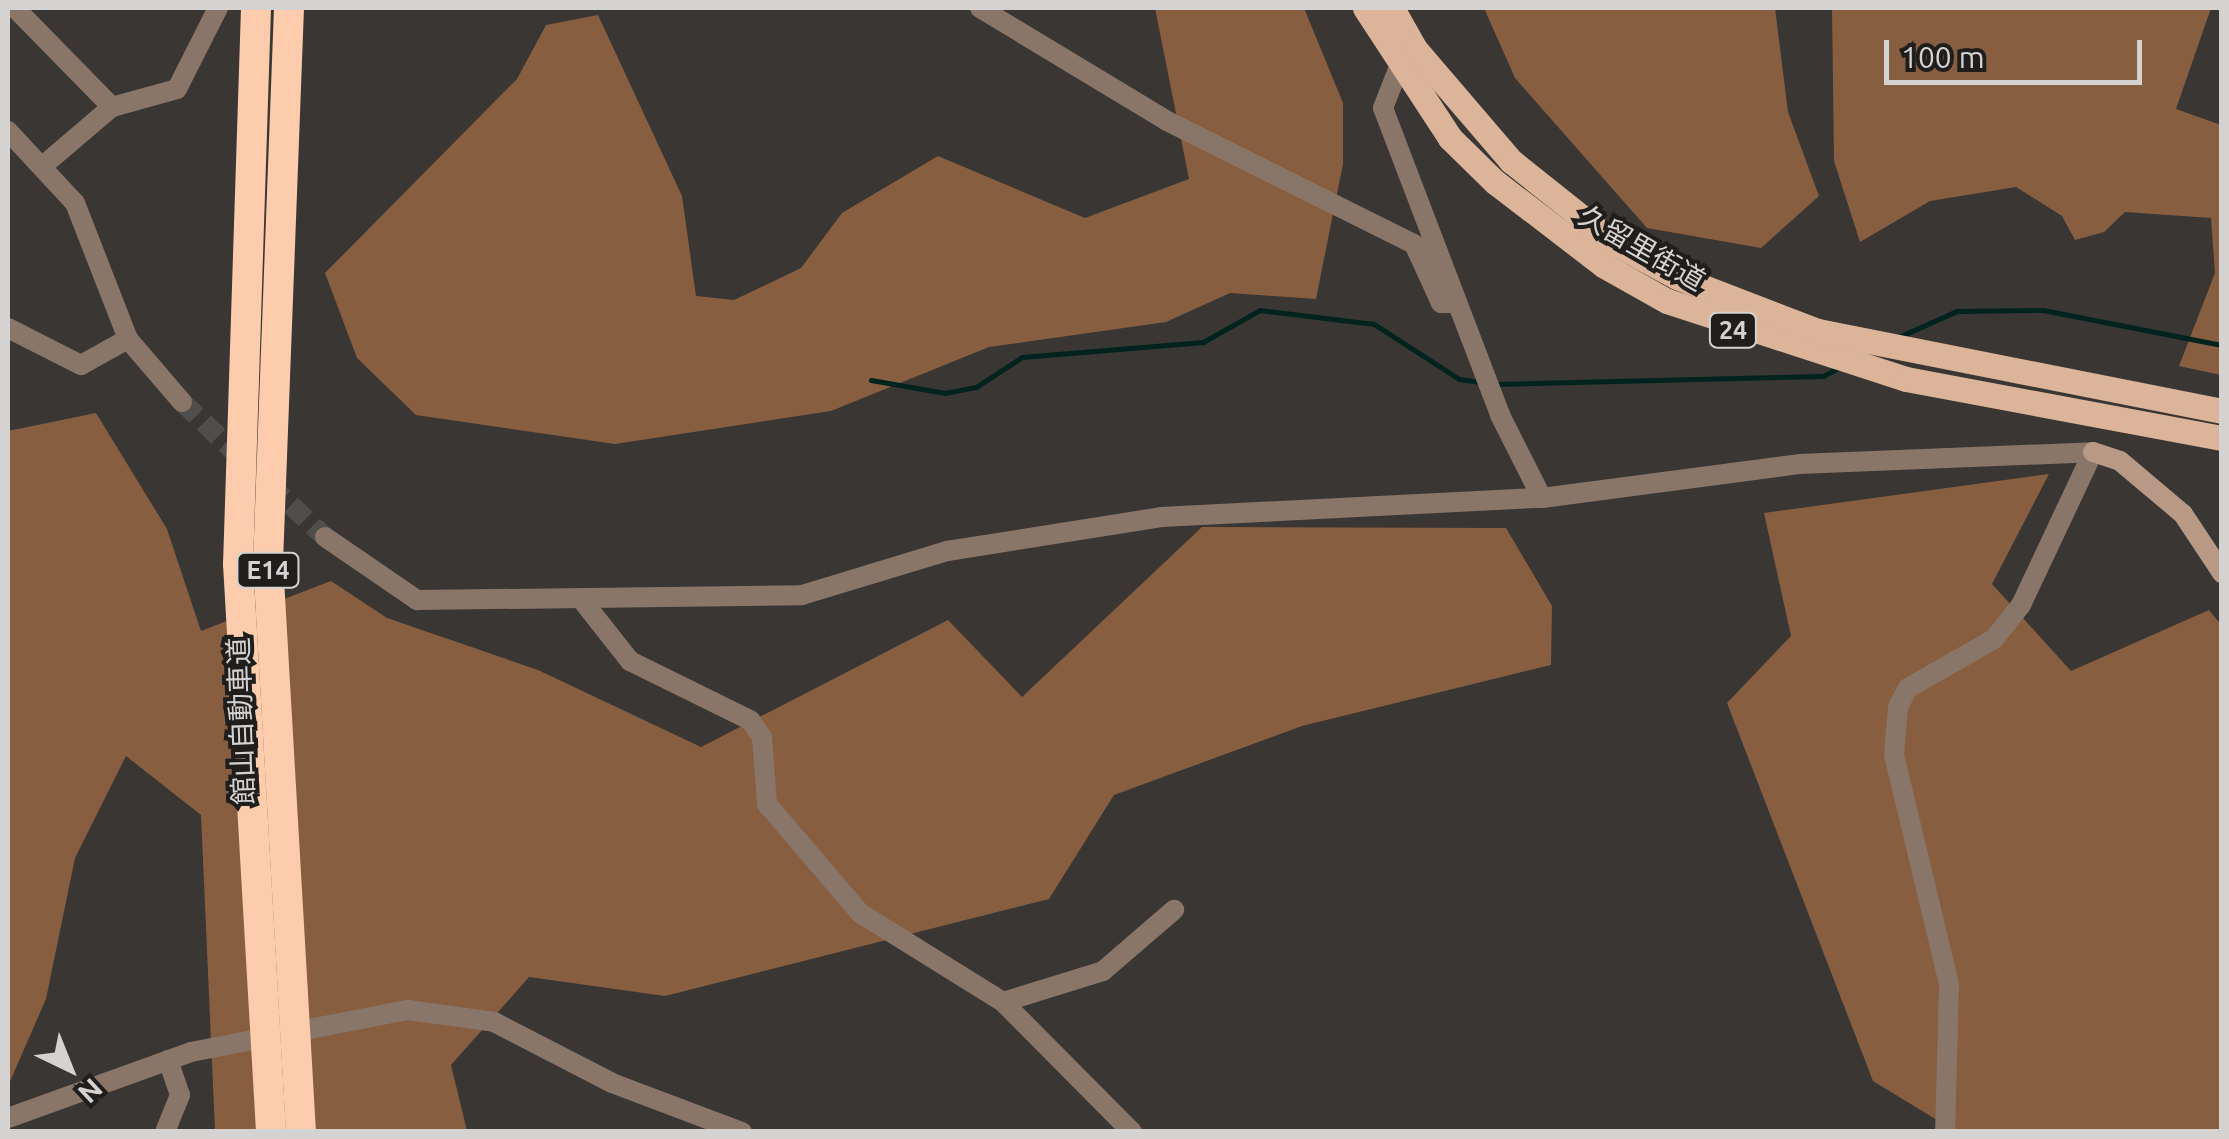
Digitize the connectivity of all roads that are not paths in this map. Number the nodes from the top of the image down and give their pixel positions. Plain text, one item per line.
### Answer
1 (15, 8) edge
2 (218, 8) edge
3 (256, 8) edge
4 (288, 8) edge
5 (980, 8) edge
6 (1365, 8) edge
7 (1392, 8) edge
8 (1398, 68) junction
9 (112, 107) junction
10 (8, 131) edge
11 (45, 164) junction
12 (1457, 303) junction
13 (8, 328) edge
14 (128, 339) junction
15 (182, 402) tunnel mouth
16 (2222, 411) edge
17 (2222, 438) edge
18 (2093, 452) junction
19 (1542, 498) junction
20 (325, 537) tunnel mouth
21 (2222, 573) edge
22 (584, 604) junction
23 (1174, 910) dead end
24 (1003, 1002) junction
25 (168, 1060) junction
26 (8, 1118) edge
27 (165, 1132) edge
28 (272, 1132) edge
29 (301, 1132) edge
30 (742, 1132) edge
31 (1132, 1132) edge
32 (1945, 1132) edge

1 - 9 street
2 - 9 street
3 - 28 highway, 館山自動車道 / E14
4 - 29 highway, 館山自動車道 / E14
5 - 12 street
6 - 8 main road, 久留里街道 / 24
7 - 16 main road, 久留里街道 / 24
8 - 12 street
8 - 17 main road, 久留里街道 / 24
9 - 11 street
10 - 11 street
11 - 14 street
12 - 19 street
13 - 14 street
14 - 15 street
18 - 19 street
18 - 21 street
18 - 32 street
19 - 22 street
20 - 22 street
22 - 24 street
23 - 24 street
24 - 31 street
25 - 26 street
25 - 27 street
25 - 30 street

